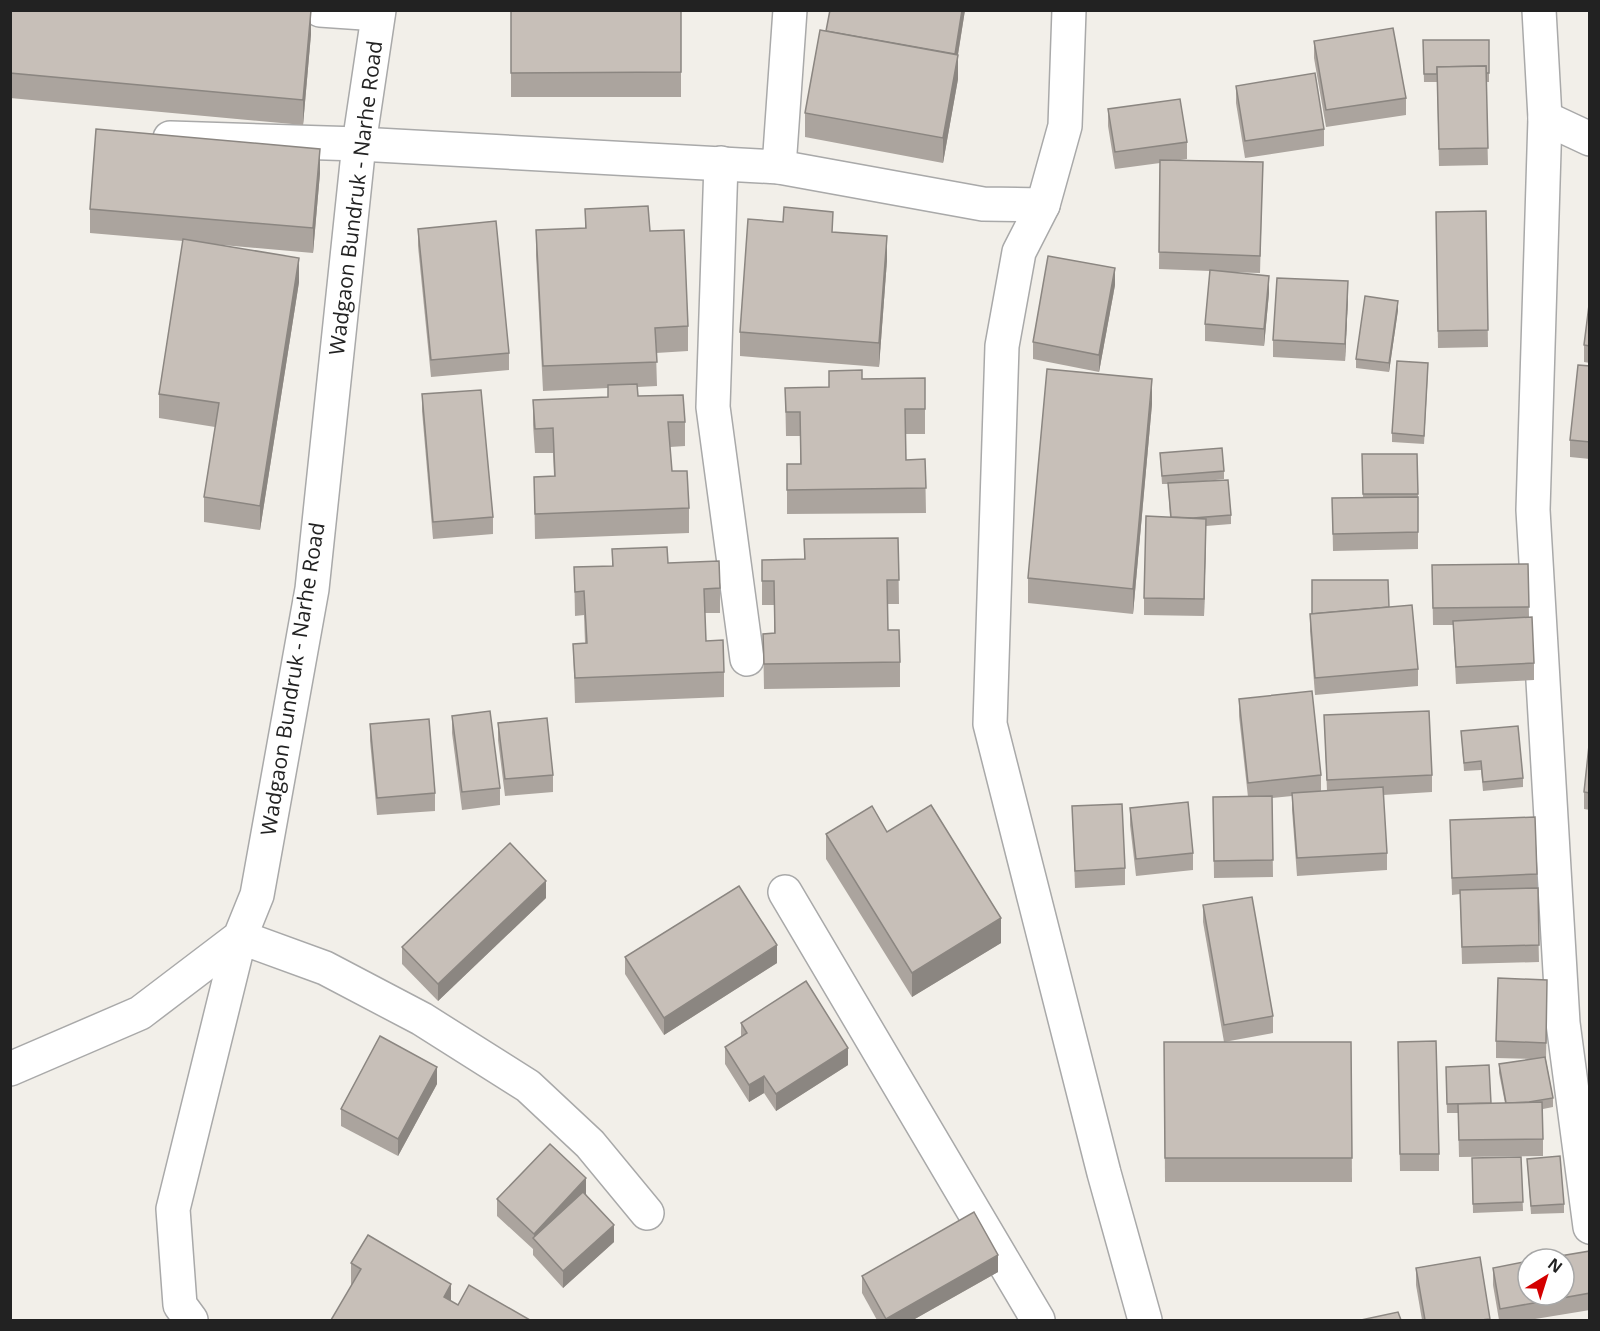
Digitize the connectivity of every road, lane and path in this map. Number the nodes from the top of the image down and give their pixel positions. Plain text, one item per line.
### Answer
1 (320, 10) edge
2 (790, 10) edge
3 (1069, 10) edge
4 (1539, 10) edge
5 (378, 12) edge
6 (1545, 118) junction
7 (145, 137) edge
8 (1590, 139) edge
9 (359, 144) junction
10 (720, 163) junction
11 (779, 167) junction
12 (1043, 205) junction
13 (747, 659) dead end
14 (785, 892) dead end
15 (240, 937) junction
16 (10, 1069) edge
17 (647, 1213) dead end
18 (1590, 1227) edge
19 (191, 1320) edge
20 (1038, 1320) edge
21 (1145, 1320) edge

1 - 5 street
2 - 11 street
3 - 12 street
4 - 6 street
5 - 9 street, Wadgaon Bundruk - Narhe Road
6 - 8 street
6 - 18 street
7 - 9 street
9 - 10 street
9 - 15 street, Wadgaon Bundruk - Narhe Road
10 - 11 street
10 - 13 street
11 - 12 street
12 - 21 street
14 - 20 street
15 - 16 street
15 - 17 street
15 - 19 street, Wadgaon Bundruk - Narhe Road

